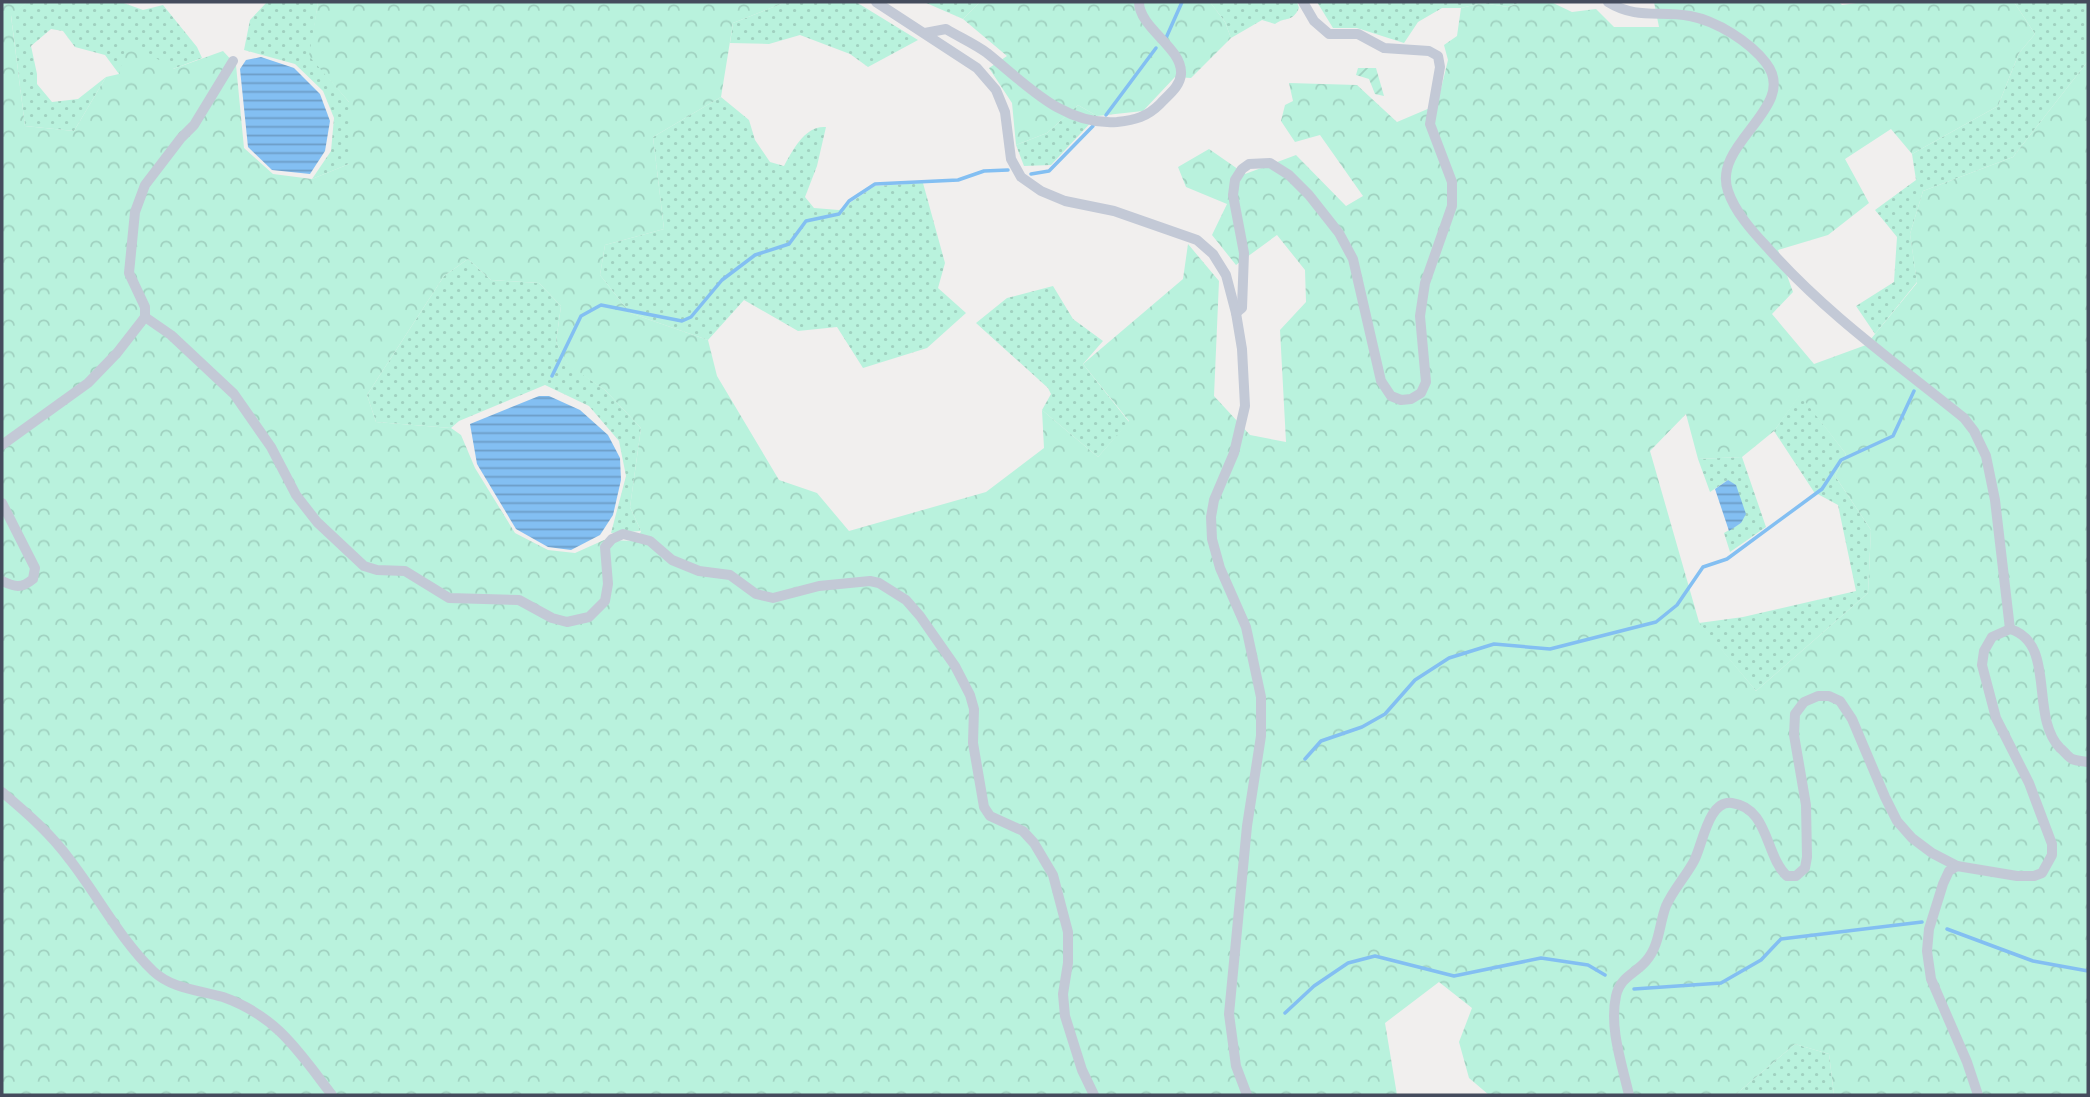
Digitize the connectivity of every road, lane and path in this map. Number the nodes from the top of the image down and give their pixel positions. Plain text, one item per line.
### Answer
1 (876, 2) edge
2 (1139, 2) edge
3 (1303, 2) edge
4 (1608, 2) edge
5 (925, 33) junction
6 (233, 61) dead end
7 (1236, 313) junction
8 (145, 317) junction
9 (2, 445) edge
10 (2, 503) edge
11 (2, 580) edge
12 (2010, 629) junction
13 (2088, 762) edge
14 (2, 792) edge
15 (1957, 866) junction
16 (332, 1095) edge
17 (1094, 1095) edge
18 (1247, 1095) edge
19 (1629, 1095) edge
20 (1978, 1095) edge

1 - 5 street
2 - 5 street
3 - 7 street
4 - 12 street
5 - 7 street
6 - 8 street
7 - 18 street
8 - 9 street
8 - 17 street
10 - 11 street
12 - 13 street
12 - 15 street
14 - 16 street
15 - 19 street
15 - 20 street

